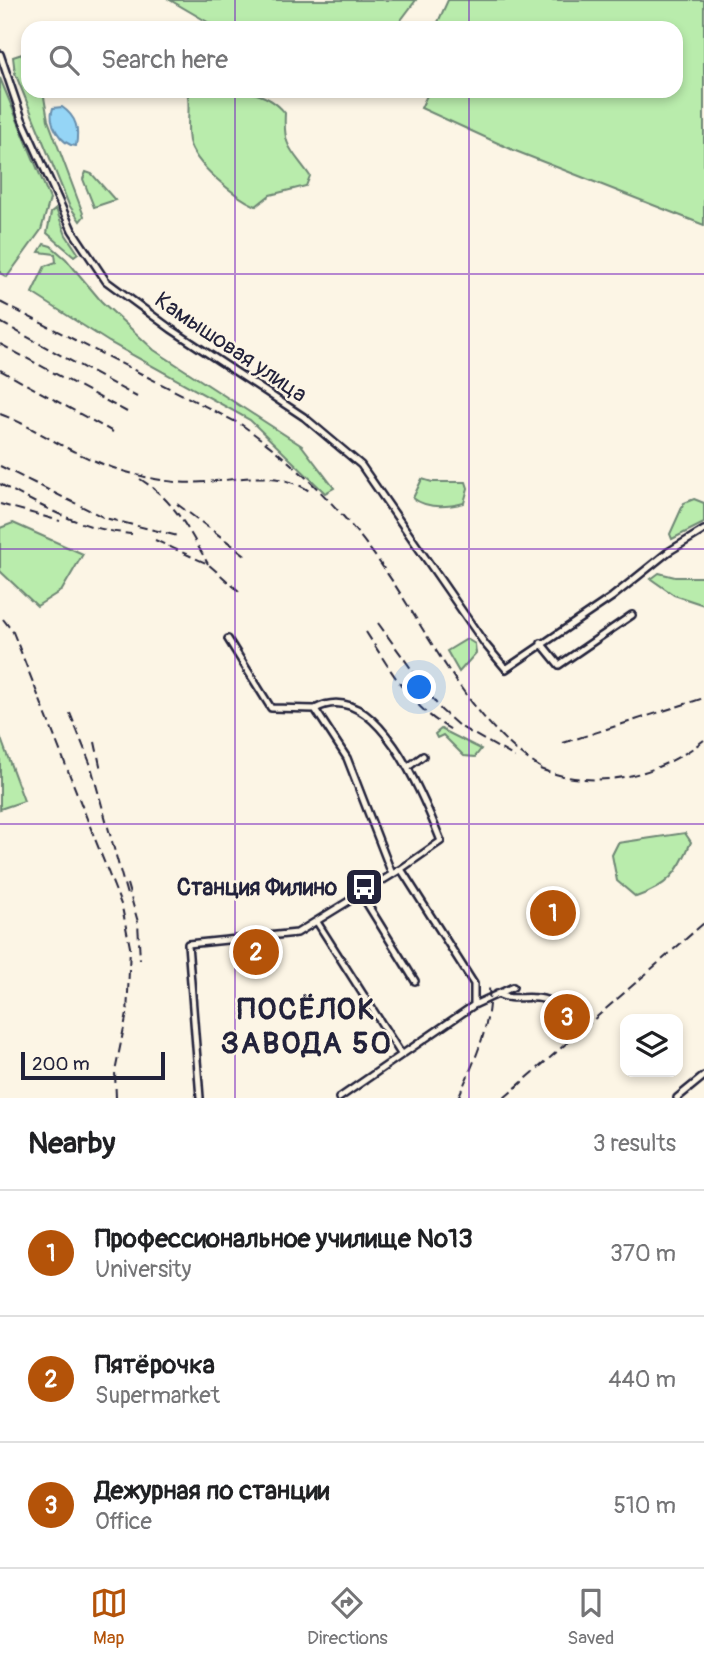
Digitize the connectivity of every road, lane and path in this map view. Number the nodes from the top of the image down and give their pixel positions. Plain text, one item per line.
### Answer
1 (0, 54) edge
2 (704, 530) edge
3 (632, 615) dead end
4 (228, 639) dead end
5 (541, 643) junction
6 (315, 709) junction
7 (423, 756) dead end
8 (408, 767) junction
9 (401, 869) junction
10 (392, 874) junction
11 (361, 894) junction
12 (317, 922) junction
13 (415, 981) dead end
14 (513, 987) dead end
15 (497, 994) junction
16 (474, 1005) junction
17 (576, 1005) dead end
18 (401, 1054) junction
19 (704, 1076) edge
20 (200, 1098) edge
21 (339, 1098) edge
22 (677, 1098) edge

1 - 5 street, Камышовая улица
2 - 5 street
3 - 5 street
4 - 6 street
6 - 8 street
6 - 10 street
7 - 8 street
8 - 9 street
9 - 10 street
9 - 16 street
10 - 11 street
11 - 12 street
11 - 13 street
12 - 18 street
12 - 20 street
14 - 15 street
15 - 16 street
15 - 17 street
16 - 18 street
18 - 21 street
19 - 22 street

